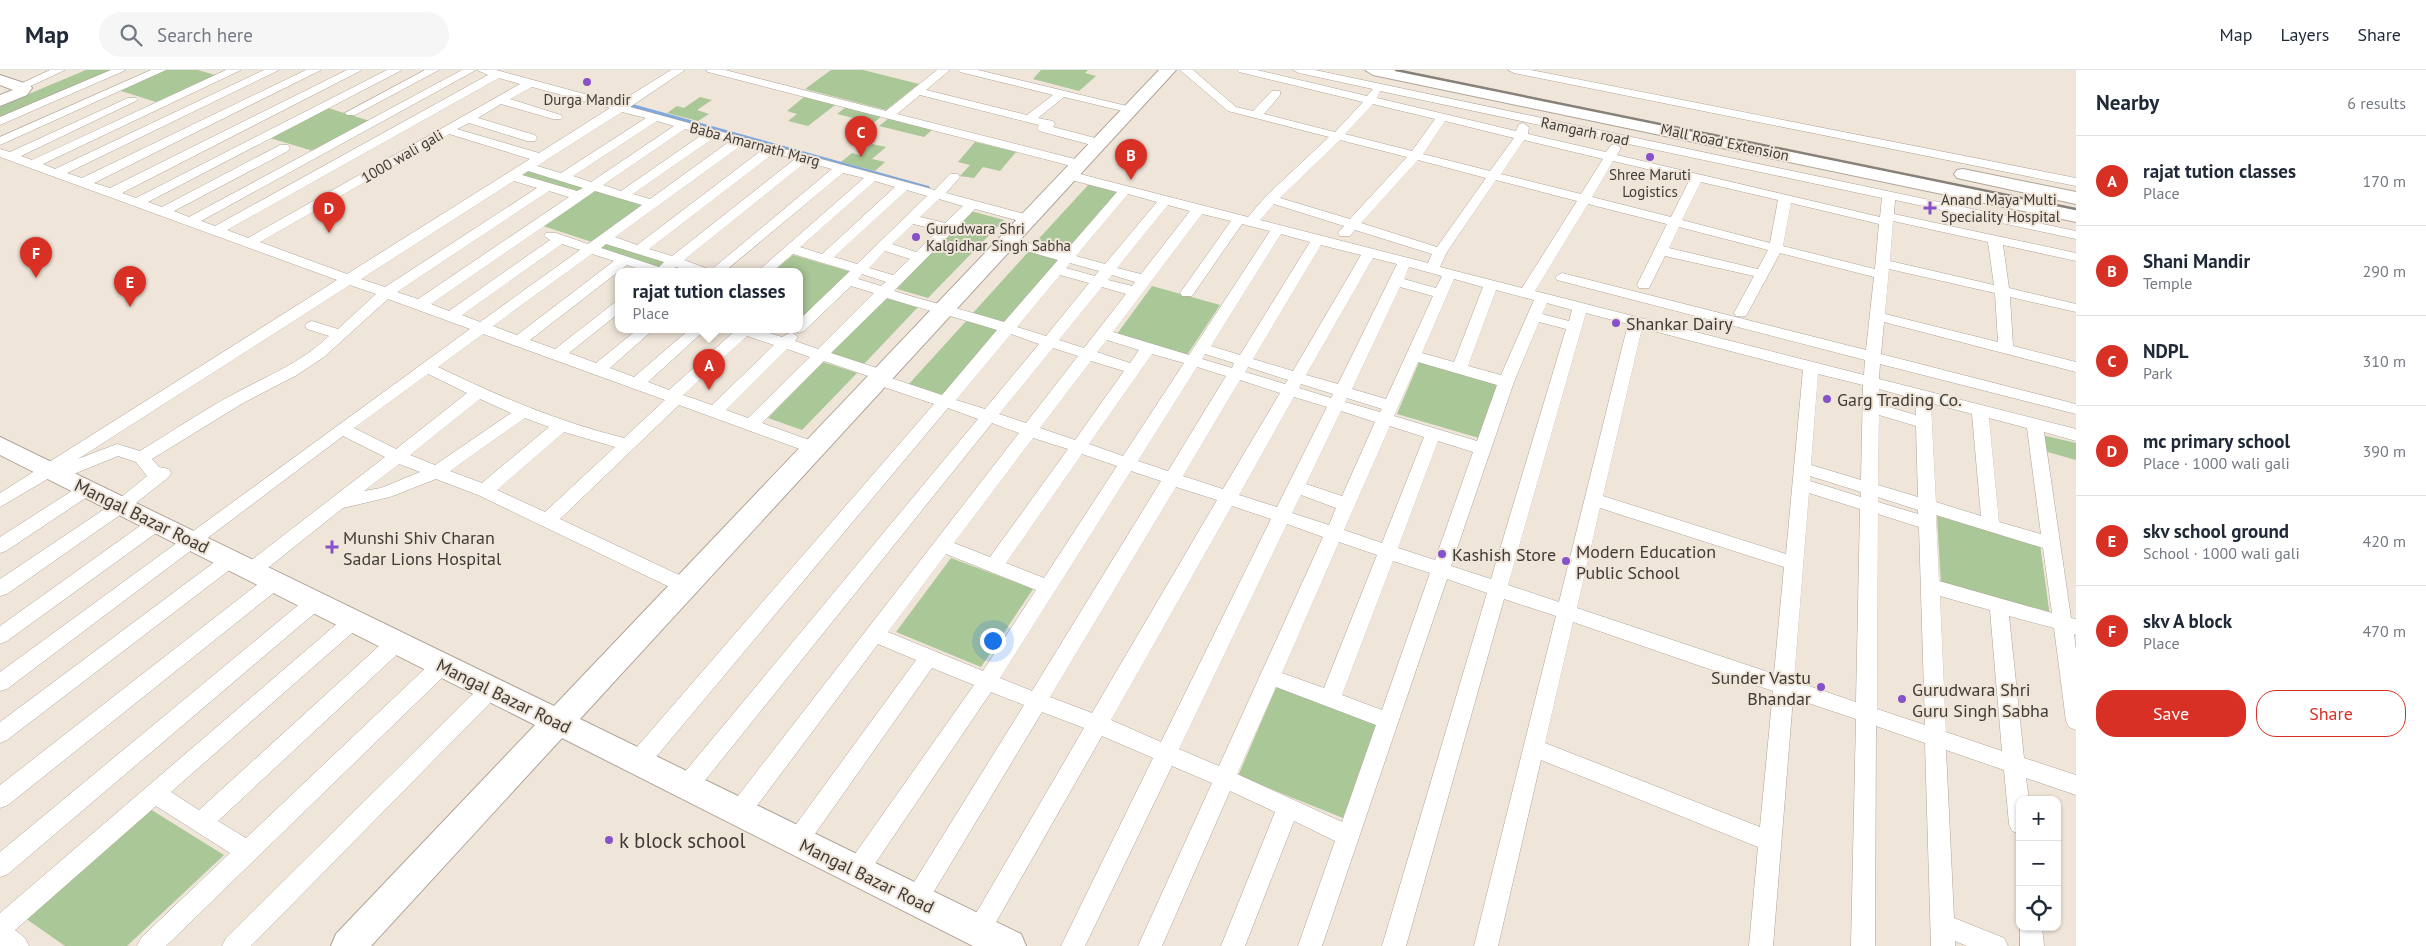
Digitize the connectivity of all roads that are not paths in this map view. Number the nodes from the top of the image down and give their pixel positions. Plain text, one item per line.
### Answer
1 (59, 70) edge
2 (120, 70) edge
3 (160, 70) edge
4 (210, 70) edge
5 (273, 70) edge
6 (315, 70) edge
7 (356, 70) edge
8 (396, 70) edge
9 (433, 70) edge
10 (470, 70) edge
11 (483, 70) edge
12 (712, 70) edge
13 (944, 70) edge
14 (964, 70) edge
15 (1168, 70) edge
16 (1186, 70) edge
17 (1243, 70) edge
18 (1299, 70) edge
19 (669, 71) edge
20 (230, 72) edge
21 (502, 72) edge
22 (1002, 74) edge
23 (1509, 75) edge
24 (1375, 78) edge
25 (0, 80) edge
26 (530, 83) junction
27 (22, 88) junction
28 (573, 91) junction
29 (917, 91) junction
30 (109, 92) junction
31 (1063, 93) junction
32 (1276, 93) dead end
33 (0, 95) edge
34 (132, 100) junction
35 (500, 100) junction
36 (1371, 100) junction
37 (0, 101) edge
38 (82, 104) junction
39 (328, 105) junction
40 (154, 108) junction
41 (620, 108) junction
42 (1131, 110) junction
43 (104, 113) junction
44 (351, 113) junction
45 (178, 115) junction
46 (888, 115) junction
47 (1256, 115) junction
48 (557, 117) dead end
49 (656, 117) junction
50 (1442, 117) junction
51 (467, 118) junction
52 (1524, 118) junction
53 (1029, 119) junction
54 (0, 121) edge
55 (376, 121) junction
56 (207, 122) junction
57 (683, 125) junction
58 (447, 130) junction
59 (234, 131) junction
60 (713, 133) junction
61 (1337, 136) junction
62 (1522, 136) junction
63 (531, 138) dead end
64 (1618, 138) junction
65 (260, 140) junction
66 (740, 140) junction
67 (0, 141) edge
68 (1099, 143) junction
69 (284, 148) junction
70 (772, 149) junction
71 (5, 155) edge
72 (1414, 156) junction
73 (309, 157) junction
74 (1611, 157) junction
75 (541, 158) junction
76 (717, 158) junction
77 (804, 158) junction
78 (32, 165) junction
79 (749, 166) junction
80 (527, 167) junction
81 (246, 168) junction
82 (841, 168) junction
83 (1074, 169) junction
84 (56, 173) junction
85 (512, 176) junction
86 (1494, 176) junction
87 (873, 177) junction
88 (954, 177) dead end
89 (272, 178) junction
90 (562, 178) junction
91 (1697, 178) junction
92 (2038, 182) junction
93 (2076, 182) edge
94 (83, 183) junction
95 (297, 186) junction
96 (547, 186) junction
97 (905, 186) junction
98 (592, 187) junction
99 (1126, 190) junction
100 (1955, 190) junction
101 (938, 192) junction
102 (111, 193) junction
103 (1889, 195) junction
104 (579, 196) junction
105 (622, 196) junction
106 (1271, 198) junction
107 (1785, 198) junction
108 (2076, 198) edge
109 (1585, 199) junction
110 (1165, 200) junction
111 (138, 202) junction
112 (653, 204) junction
113 (972, 204) junction
114 (1199, 208) junction
115 (1958, 210) junction
116 (163, 212) junction
117 (2076, 216) edge
118 (910, 219) junction
119 (1027, 219) junction
120 (1886, 219) junction
121 (1245, 220) junction
122 (190, 222) junction
123 (1676, 222) junction
124 (1351, 225) junction
125 (948, 228) junction
126 (531, 229) junction
127 (1278, 229) junction
128 (216, 231) junction
129 (2076, 235) edge
130 (562, 239) junction
131 (606, 239) junction
132 (1318, 239) junction
133 (1995, 240) junction
134 (1007, 241) junction
135 (249, 243) junction
136 (1336, 244) junction
137 (883, 246) junction
138 (1776, 248) junction
139 (592, 249) junction
140 (791, 249) junction
141 (639, 250) junction
142 (1369, 252) junction
143 (1440, 252) junction
144 (1662, 252) junction
145 (919, 257) junction
146 (2076, 257) edge
147 (824, 258) junction
148 (626, 260) junction
149 (674, 262) junction
150 (1405, 262) junction
151 (1063, 264) junction
152 (615, 268) edge
153 (615, 268) edge
154 (649, 268) edge
155 (666, 268) edge
156 (694, 268) edge
157 (721, 268) edge
158 (769, 268) edge
159 (860, 269) junction
160 (1882, 269) junction
161 (1441, 271) junction
162 (1761, 274) junction
163 (1104, 276) junction
164 (1562, 277) dead end
165 (349, 280) junction
166 (848, 280) junction
167 (1396, 281) junction
168 (1492, 284) junction
169 (1644, 285) dead end
170 (891, 286) junction
171 (1140, 286) junction
172 (1607, 288) junction
173 (2002, 291) junction
174 (386, 293) junction
175 (1187, 293) dead end
176 (1441, 294) junction
177 (1534, 295) junction
178 (420, 305) junction
179 (1580, 307) junction
180 (2076, 308) edge
181 (615, 309) edge
182 (943, 309) junction
183 (1600, 312) junction
184 (1741, 313) dead end
185 (451, 316) junction
186 (1877, 316) junction
187 (1535, 317) junction
188 (1636, 321) junction
189 (803, 322) edge
190 (312, 326) dead end
191 (1574, 327) junction
192 (1759, 327) junction
193 (483, 328) junction
194 (1008, 329) junction
195 (642, 333) edge
196 (694, 333) edge
197 (741, 333) edge
198 (756, 333) edge
199 (793, 333) edge
200 (341, 334) junction
201 (1104, 334) junction
202 (519, 341) junction
203 (1049, 342) junction
204 (784, 343) junction
205 (1149, 347) junction
206 (2006, 349) junction
207 (1756, 352) junction
208 (1197, 354) junction
209 (557, 355) junction
210 (822, 355) junction
211 (1088, 355) junction
212 (1414, 356) junction
213 (1873, 356) junction
214 (1811, 366) junction
215 (2076, 367) edge
216 (427, 368) junction
217 (1240, 368) junction
218 (1459, 369) junction
219 (598, 370) junction
220 (1133, 370) junction
221 (880, 377) junction
222 (1506, 382) junction
223 (1871, 382) junction
224 (636, 384) junction
225 (1293, 384) junction
226 (478, 393) junction
227 (1924, 396) junction
228 (674, 397) junction
229 (1340, 398) junction
230 (946, 402) junction
231 (1870, 407) junction
232 (2076, 409) edge
233 (1980, 410) junction
234 (714, 412) junction
235 (1389, 412) junction
236 (522, 413) junction
237 (989, 417) junction
238 (1924, 423) junction
239 (2035, 424) junction
240 (751, 425) junction
241 (560, 427) junction
242 (342, 429) junction
243 (1031, 431) junction
244 (1433, 434) junction
245 (2076, 435) edge
246 (0, 445) edge
247 (629, 446) junction
248 (1078, 447) junction
249 (814, 448) junction
250 (1483, 449) junction
251 (398, 457) junction
252 (142, 458) junction
253 (1127, 464) junction
254 (53, 472) junction
255 (437, 472) junction
256 (1801, 476) junction
257 (1173, 479) junction
258 (1296, 487) junction
259 (87, 488) junction
260 (484, 491) junction
261 (1869, 497) junction
262 (1228, 498) junction
263 (1594, 500) junction
264 (0, 501) edge
265 (339, 502) junction
266 (1348, 505) junction
267 (121, 506) junction
268 (1928, 515) junction
269 (1282, 516) junction
270 (547, 521) junction
271 (157, 524) junction
272 (1991, 526) junction
273 (1335, 534) junction
274 (192, 541) junction
275 (2051, 544) junction
276 (0, 546) edge
277 (943, 546) junction
278 (1387, 552) junction
279 (1794, 563) junction
280 (994, 566) junction
281 (1441, 570) junction
282 (252, 571) junction
283 (685, 586) junction
284 (1930, 586) junction
285 (1048, 587) junction
286 (0, 589) edge
287 (1498, 590) junction
288 (315, 602) junction
289 (1999, 606) junction
290 (1567, 613) junction
291 (353, 621) junction
292 (2069, 626) edge
293 (876, 635) junction
294 (0, 636) edge
295 (397, 642) junction
296 (929, 657) junction
297 (442, 665) junction
298 (1271, 677) junction
299 (987, 682) junction
300 (0, 684) edge
301 (1784, 686) junction
302 (491, 690) junction
303 (1330, 699) junction
304 (1038, 701) junction
305 (1867, 715) junction
306 (1389, 721) junction
307 (2076, 721) edge
308 (557, 722) junction
309 (1097, 724) junction
310 (0, 734) edge
311 (1936, 738) junction
312 (1535, 748) junction
313 (1167, 755) junction
314 (638, 762) junction
315 (2014, 764) junction
316 (1226, 779) junction
317 (686, 786) junction
318 (2076, 786) edge
319 (155, 794) junction
320 (2017, 796) edge
321 (0, 798) edge
322 (1288, 808) junction
323 (739, 812) junction
324 (200, 822) junction
325 (1349, 836) junction
326 (797, 841) junction
327 (1771, 842) junction
328 (248, 852) junction
329 (0, 866) edge
330 (858, 870) junction
331 (916, 900) junction
332 (0, 928) edge
333 (978, 930) junction
334 (2030, 931) edge
335 (0, 934) edge
336 (1943, 935) edge
337 (17, 946) edge
338 (149, 946) edge
339 (234, 946) edge
340 (348, 946) edge
341 (1009, 946) edge
342 (1072, 946) edge
343 (1150, 946) edge
344 (1233, 946) edge
345 (1310, 946) edge
346 (1394, 946) edge
347 (1486, 946) edge
348 (1762, 946) edge
349 (1863, 946) edge
350 (1996, 946) edge
351 (2032, 946) edge

1 - 27 street
2 - 54 street
3 - 30 street
4 - 20 street
5 - 45 street
6 - 56 street
7 - 59 street
8 - 39 street
9 - 44 street
10 - 55 street
11 - 21 street, Baba Amarnath Marg
12 - 46 street
13 - 29 street
14 - 22 street
15 - 42 street
16 - 47 street
17 - 36 street
18 - 24 street, Ramgarh road
19 - 28 street
19 - 41 street
20 - 40 street
21 - 26 street, Baba Amarnath Marg
21 - 28 street
21 - 95 street
22 - 31 street
23 - 92 street, Mall Road Extension
24 - 36 street
24 - 52 street, Ramgarh road
24 - 100 street, Mall Road Extension
25 - 27 street
26 - 28 street, Baba Amarnath Marg
26 - 35 street, 1000 wali gali
27 - 33 street
27 - 37 street
28 - 41 street, Baba Amarnath Marg
29 - 46 street
29 - 53 street
30 - 34 street
30 - 38 street
31 - 42 street
31 - 53 street
32 - 47 street
34 - 40 street
34 - 43 street
35 - 48 street
35 - 51 street, 1000 wali gali
36 - 50 street
36 - 61 street
38 - 43 street
38 - 67 street
39 - 44 street
39 - 65 street
40 - 45 street
40 - 78 street
41 - 49 street, Baba Amarnath Marg
41 - 75 street
42 - 68 street
43 - 71 street
44 - 55 street
45 - 56 street
45 - 84 street
46 - 83 street
47 - 61 street
49 - 57 street, Baba Amarnath Marg
49 - 90 street
50 - 62 street
50 - 72 street
51 - 58 street, 1000 wali gali
51 - 63 street
52 - 62 street
52 - 64 street, Ramgarh road
53 - 68 street
55 - 73 street
56 - 59 street
56 - 94 street
57 - 60 street, Baba Amarnath Marg
57 - 98 street
58 - 75 street
58 - 135 street, 1000 wali gali
59 - 102 street
60 - 66 street, Baba Amarnath Marg
60 - 105 street
61 - 72 street
61 - 106 street
62 - 74 street
62 - 86 street
64 - 74 street
64 - 103 street, Ramgarh road
65 - 69 street
65 - 111 street
66 - 70 street, Baba Amarnath Marg
66 - 76 street
68 - 83 street
69 - 73 street
69 - 81 street
70 - 77 street, Baba Amarnath Marg
70 - 79 street
71 - 78 street
72 - 86 street
72 - 124 street
73 - 89 street
74 - 91 street
74 - 109 street
75 - 80 street
76 - 79 street
76 - 112 street
77 - 82 street, Baba Amarnath Marg
77 - 149 street
78 - 84 street
79 - 141 street
80 - 85 street
80 - 90 street
81 - 89 street
81 - 116 street
82 - 87 street, Baba Amarnath Marg
82 - 157 street
83 - 99 street
83 - 119 street
84 - 94 street
85 - 96 street
85 - 165 street
86 - 109 street
86 - 143 street
87 - 97 street, Baba Amarnath Marg
87 - 140 street
88 - 101 street
89 - 95 street
89 - 122 street
90 - 98 street
91 - 107 street
91 - 123 street
92 - 93 street
92 - 108 street, Mall Road Extension
94 - 102 street
95 - 128 street
96 - 104 street
96 - 174 street
97 - 101 street, Baba Amarnath Marg
97 - 147 street
98 - 104 street
98 - 105 street
99 - 110 street
99 - 151 street
100 - 115 street
100 - 117 street, Mall Road Extension
101 - 113 street, Baba Amarnath Marg
101 - 118 street
102 - 111 street
103 - 115 street, Ramgarh road
103 - 120 street
104 - 126 street
105 - 112 street
106 - 121 street
106 - 124 street
107 - 120 street
107 - 138 street
109 - 123 street
109 - 177 street
110 - 114 street
110 - 163 street
111 - 116 street
112 - 131 street
113 - 119 street, Baba Amarnath Marg
113 - 125 street
114 - 121 street
114 - 171 street
115 - 129 street, Ramgarh road
116 - 122 street
118 - 125 street
118 - 137 street
119 - 134 street
120 - 133 street
120 - 160 street
121 - 127 street
121 - 175 street
122 - 128 street
123 - 138 street
123 - 144 street
124 - 136 street
124 - 143 street
125 - 145 street
126 - 130 street
126 - 178 street
127 - 132 street
127 - 208 street
128 - 135 street
130 - 139 street
130 - 185 street
131 - 139 street
131 - 141 street
132 - 136 street
132 - 217 street
133 - 146 street
133 - 173 street
134 - 151 street
134 - 182 street
135 - 165 street
136 - 142 street
137 - 145 street
137 - 159 street
138 - 160 street
138 - 162 street
139 - 148 street
139 - 193 street
140 - 147 street
140 - 158 street
141 - 149 street
142 - 150 street
142 - 225 street
143 - 161 street
144 - 162 street
144 - 169 street
145 - 170 street
147 - 159 street
148 - 152 street
148 - 154 street
149 - 155 street
149 - 156 street
150 - 161 street
150 - 167 street
151 - 163 street
151 - 194 street
153 - 202 street
159 - 166 street
159 - 170 street
160 - 173 street
160 - 186 street
161 - 168 street
161 - 176 street
162 - 184 street
163 - 171 street
163 - 203 street
164 - 172 street
165 - 174 street
165 - 254 street
166 - 170 street
166 - 189 street
167 - 176 street
167 - 229 street
168 - 177 street
168 - 218 street
170 - 182 street
170 - 210 street
171 - 201 street
172 - 183 street
172 - 192 street
173 - 180 street
173 - 206 street
174 - 178 street
174 - 200 street
176 - 212 street
177 - 179 street
177 - 187 street
178 - 185 street
179 - 183 street
179 - 191 street
181 - 209 street
182 - 194 street
182 - 221 street
183 - 188 street
185 - 193 street
186 - 206 street
186 - 213 street
187 - 191 street
187 - 222 street
188 - 207 street
188 - 263 street
190 - 200 street
191 - 287 street
192 - 207 street
192 - 213 street
193 - 202 street
193 - 216 street
194 - 203 street
194 - 230 street
195 - 219 street
196 - 224 street
197 - 228 street
198 - 204 street
199 - 204 street
200 - 252 street
201 - 205 street
201 - 211 street
202 - 209 street
203 - 211 street
203 - 237 street
204 - 210 street
204 - 234 street
205 - 208 street
205 - 220 street
206 - 215 street
207 - 214 street
208 - 217 street
208 - 253 street
209 - 219 street
210 - 221 street
210 - 240 street
211 - 220 street
211 - 243 street
212 - 218 street
212 - 235 street
213 - 223 street
213 - 232 street
214 - 223 street
214 - 256 street
216 - 226 street
216 - 242 street
217 - 225 street
217 - 257 street
218 - 222 street
219 - 224 street
220 - 248 street
221 - 230 street
221 - 249 street
222 - 250 street
223 - 227 street
223 - 231 street
224 - 228 street
225 - 229 street
225 - 262 street
226 - 236 street
226 - 251 street
227 - 233 street
227 - 238 street
228 - 234 street
228 - 247 street
229 - 235 street
229 - 258 street
230 - 237 street
230 - 314 street
231 - 238 street
231 - 261 street
233 - 239 street
233 - 272 street
234 - 240 street
235 - 244 street
235 - 266 street
236 - 241 street
236 - 255 street
237 - 243 street
237 - 317 street
238 - 268 street
239 - 245 street
239 - 275 street
240 - 249 street
241 - 247 street
241 - 260 street
242 - 251 street
242 - 274 street
243 - 248 street
243 - 277 street
244 - 250 street
244 - 278 street
246 - 254 street, Mangal Bazar Road
247 - 270 street
248 - 253 street
248 - 280 street
249 - 283 street
250 - 281 street
251 - 255 street
251 - 265 street
252 - 254 street
252 - 267 street
253 - 257 street
253 - 285 street
254 - 259 street, Mangal Bazar Road
254 - 264 street
255 - 260 street
255 - 265 street
256 - 261 street
256 - 279 street
257 - 262 street
257 - 304 street
258 - 266 street
258 - 269 street
259 - 267 street, Mangal Bazar Road
259 - 276 street
260 - 270 street
261 - 268 street
261 - 305 street
262 - 269 street
262 - 309 street
263 - 279 street
263 - 290 street
265 - 282 street
266 - 273 street
267 - 271 street, Mangal Bazar Road
267 - 286 street
268 - 272 street
268 - 284 street
269 - 273 street
269 - 313 street
270 - 283 street
271 - 274 street, Mangal Bazar Road
271 - 294 street
272 - 275 street
273 - 278 street
273 - 298 street
274 - 282 street, Mangal Bazar Road
274 - 300 street
275 - 292 street
277 - 280 street
277 - 293 street
278 - 281 street
278 - 303 street
279 - 301 street
280 - 285 street
281 - 287 street
281 - 306 street
282 - 288 street, Mangal Bazar Road
282 - 310 street
282 - 321 street
283 - 308 street
284 - 289 street
284 - 311 street
285 - 299 street
287 - 290 street
287 - 346 street
288 - 291 street, Mangal Bazar Road
288 - 329 street
289 - 292 street
289 - 315 street
290 - 301 street
290 - 312 street
291 - 295 street, Mangal Bazar Road
291 - 319 street
292 - 307 street
293 - 296 street
293 - 323 street
295 - 297 street, Mangal Bazar Road
295 - 324 street
296 - 299 street
296 - 326 street
297 - 302 street, Mangal Bazar Road
297 - 328 street
298 - 303 street
298 - 316 street
299 - 304 street
299 - 330 street
301 - 305 street
301 - 327 street
302 - 308 street, Mangal Bazar Road
302 - 339 street
303 - 306 street
304 - 309 street
304 - 331 street
305 - 311 street
305 - 349 street
306 - 325 street
308 - 314 street, Mangal Bazar Road
308 - 340 street
309 - 313 street
309 - 333 street
311 - 315 street
311 - 336 street
312 - 327 street
312 - 347 street
313 - 316 street
313 - 342 street
314 - 317 street, Mangal Bazar Road
315 - 318 street
315 - 320 street
316 - 322 street
316 - 343 street
317 - 323 street, Mangal Bazar Road
319 - 324 street
319 - 332 street
322 - 325 street
322 - 344 street
323 - 326 street, Mangal Bazar Road
324 - 328 street
325 - 345 street
326 - 330 street, Mangal Bazar Road
327 - 348 street
328 - 338 street
330 - 331 street, Mangal Bazar Road
331 - 333 street, Mangal Bazar Road
333 - 341 street, Mangal Bazar Road
334 - 351 street
335 - 337 street
336 - 350 street

